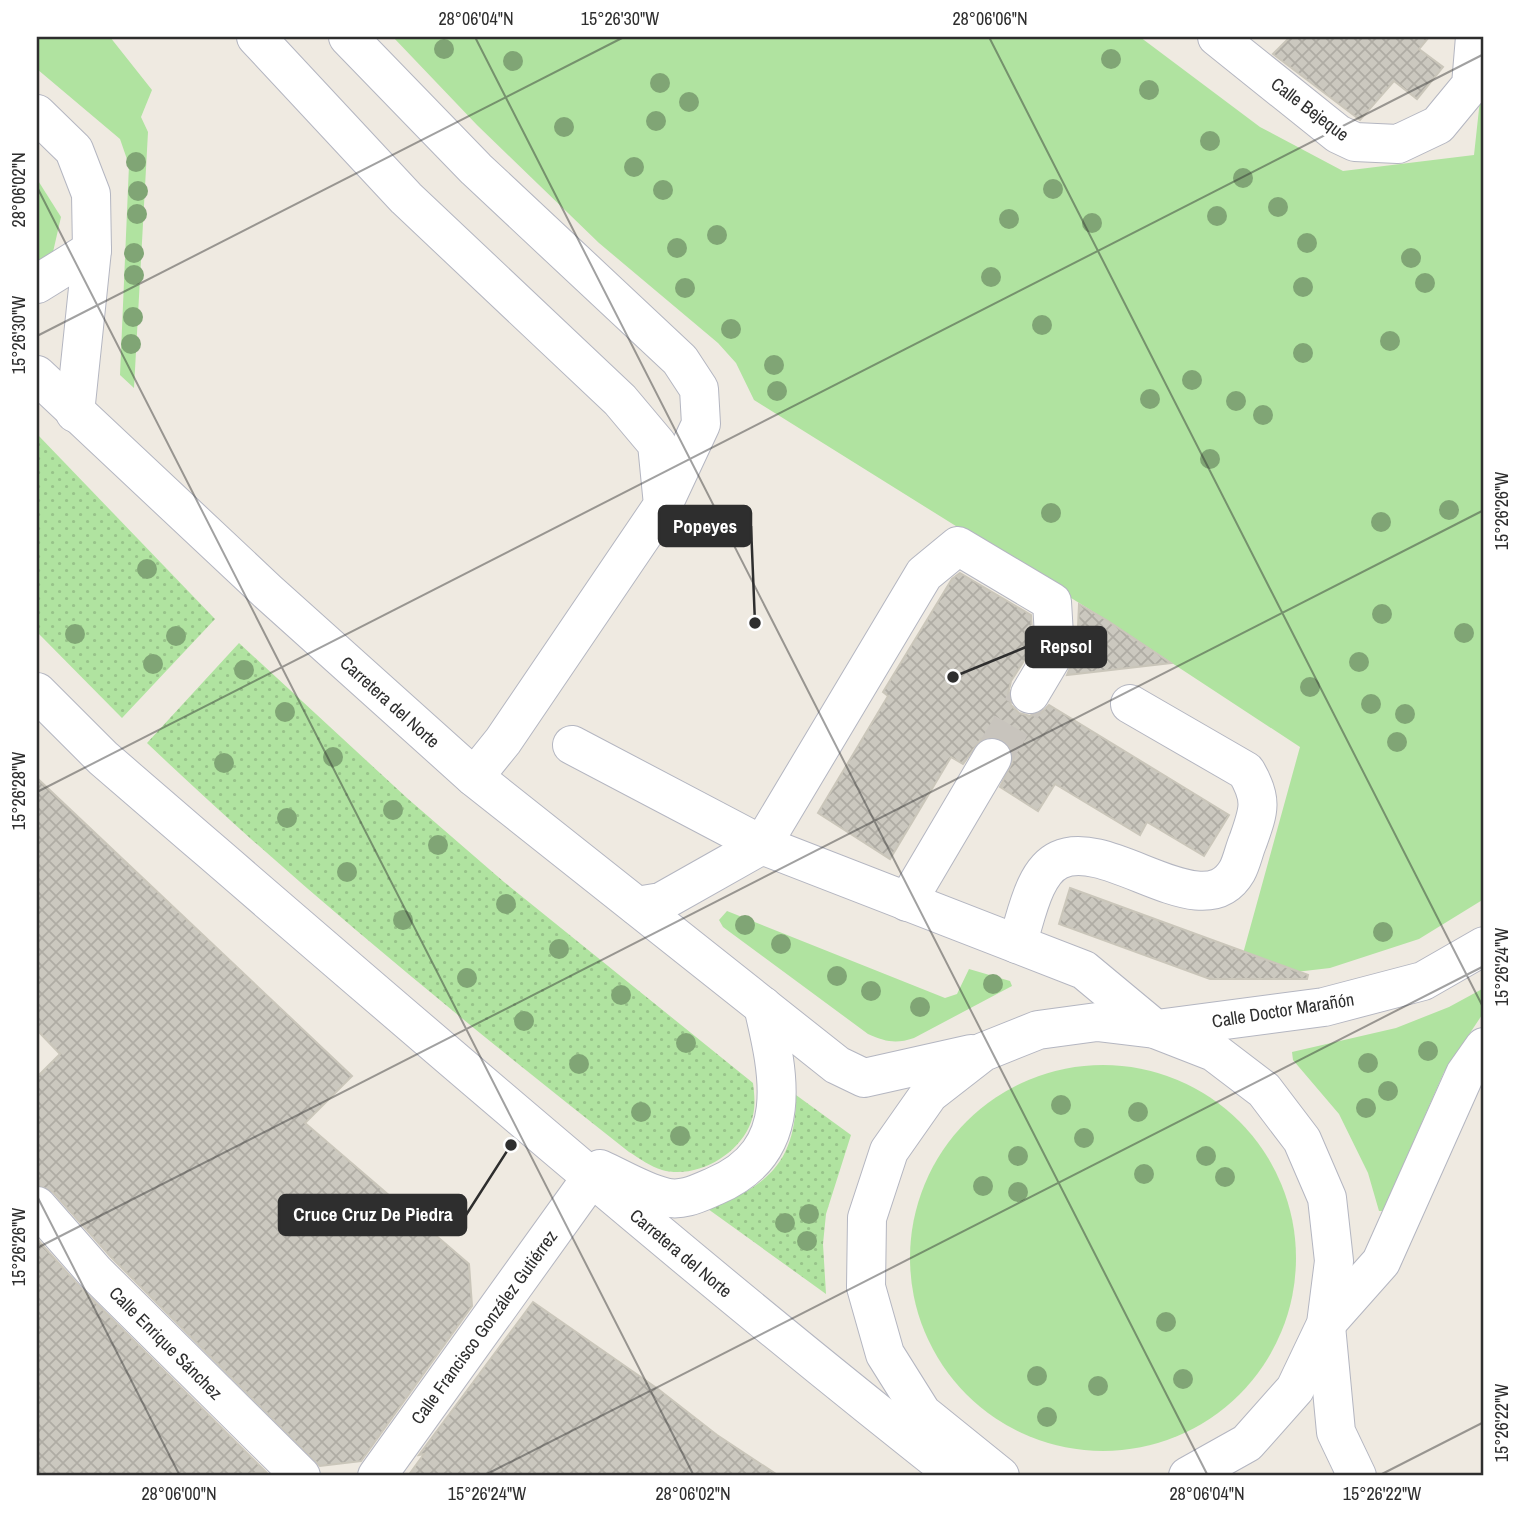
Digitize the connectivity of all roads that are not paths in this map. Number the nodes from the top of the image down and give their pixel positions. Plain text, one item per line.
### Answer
1 (256, 37) edge
2 (348, 37) edge
3 (1217, 37) edge
4 (1475, 37) edge
5 (37, 114) edge
6 (92, 250) junction
7 (37, 284) edge
8 (37, 375) edge
9 (75, 413) junction
10 (663, 505) junction
11 (37, 692) edge
12 (1030, 694) tunnel mouth
13 (1130, 704) dead end
14 (572, 745) dead end
15 (992, 758) tunnel mouth
16 (474, 777) junction
17 (762, 845) junction
18 (907, 902) junction
19 (637, 906) junction
20 (1017, 944) junction
21 (1484, 946) edge
22 (763, 1006) junction
23 (1155, 1029) junction
24 (1484, 1047) edge
25 (983, 1052) junction
26 (557, 1149) junction
27 (591, 1178) junction
28 (37, 1206) edge
29 (1326, 1324) junction
30 (977, 1470) edge
31 (301, 1476) edge
32 (377, 1476) edge
33 (1017, 1476) edge
34 (1188, 1476) edge
35 (1356, 1476) edge

1 - 10 street
2 - 10 street
3 - 4 street, Calle Bejeque
5 - 6 street
6 - 7 street
6 - 9 street
8 - 9 street, Carretera del Norte
9 - 16 street, Carretera del Norte
10 - 16 street
11 - 26 street, Carretera del Norte
12 - 17 street
13 - 20 street
14 - 17 street
15 - 18 street
16 - 19 street, Carretera del Norte
17 - 18 street
17 - 19 street
18 - 20 street
19 - 22 street, Carretera del Norte
20 - 23 street
21 - 23 street, Calle Doctor Marañón
22 - 25 street, Carretera del Norte
22 - 26 street, Carretera del Norte
23 - 25 street
23 - 29 street
24 - 29 street
25 - 30 street
26 - 27 street, Carretera del Norte
27 - 30 street, Carretera del Norte
27 - 32 street, Calle Francisco González Gutiérrez
28 - 31 street, Calle Enrique Sánchez
29 - 34 street
29 - 35 street
30 - 33 street

